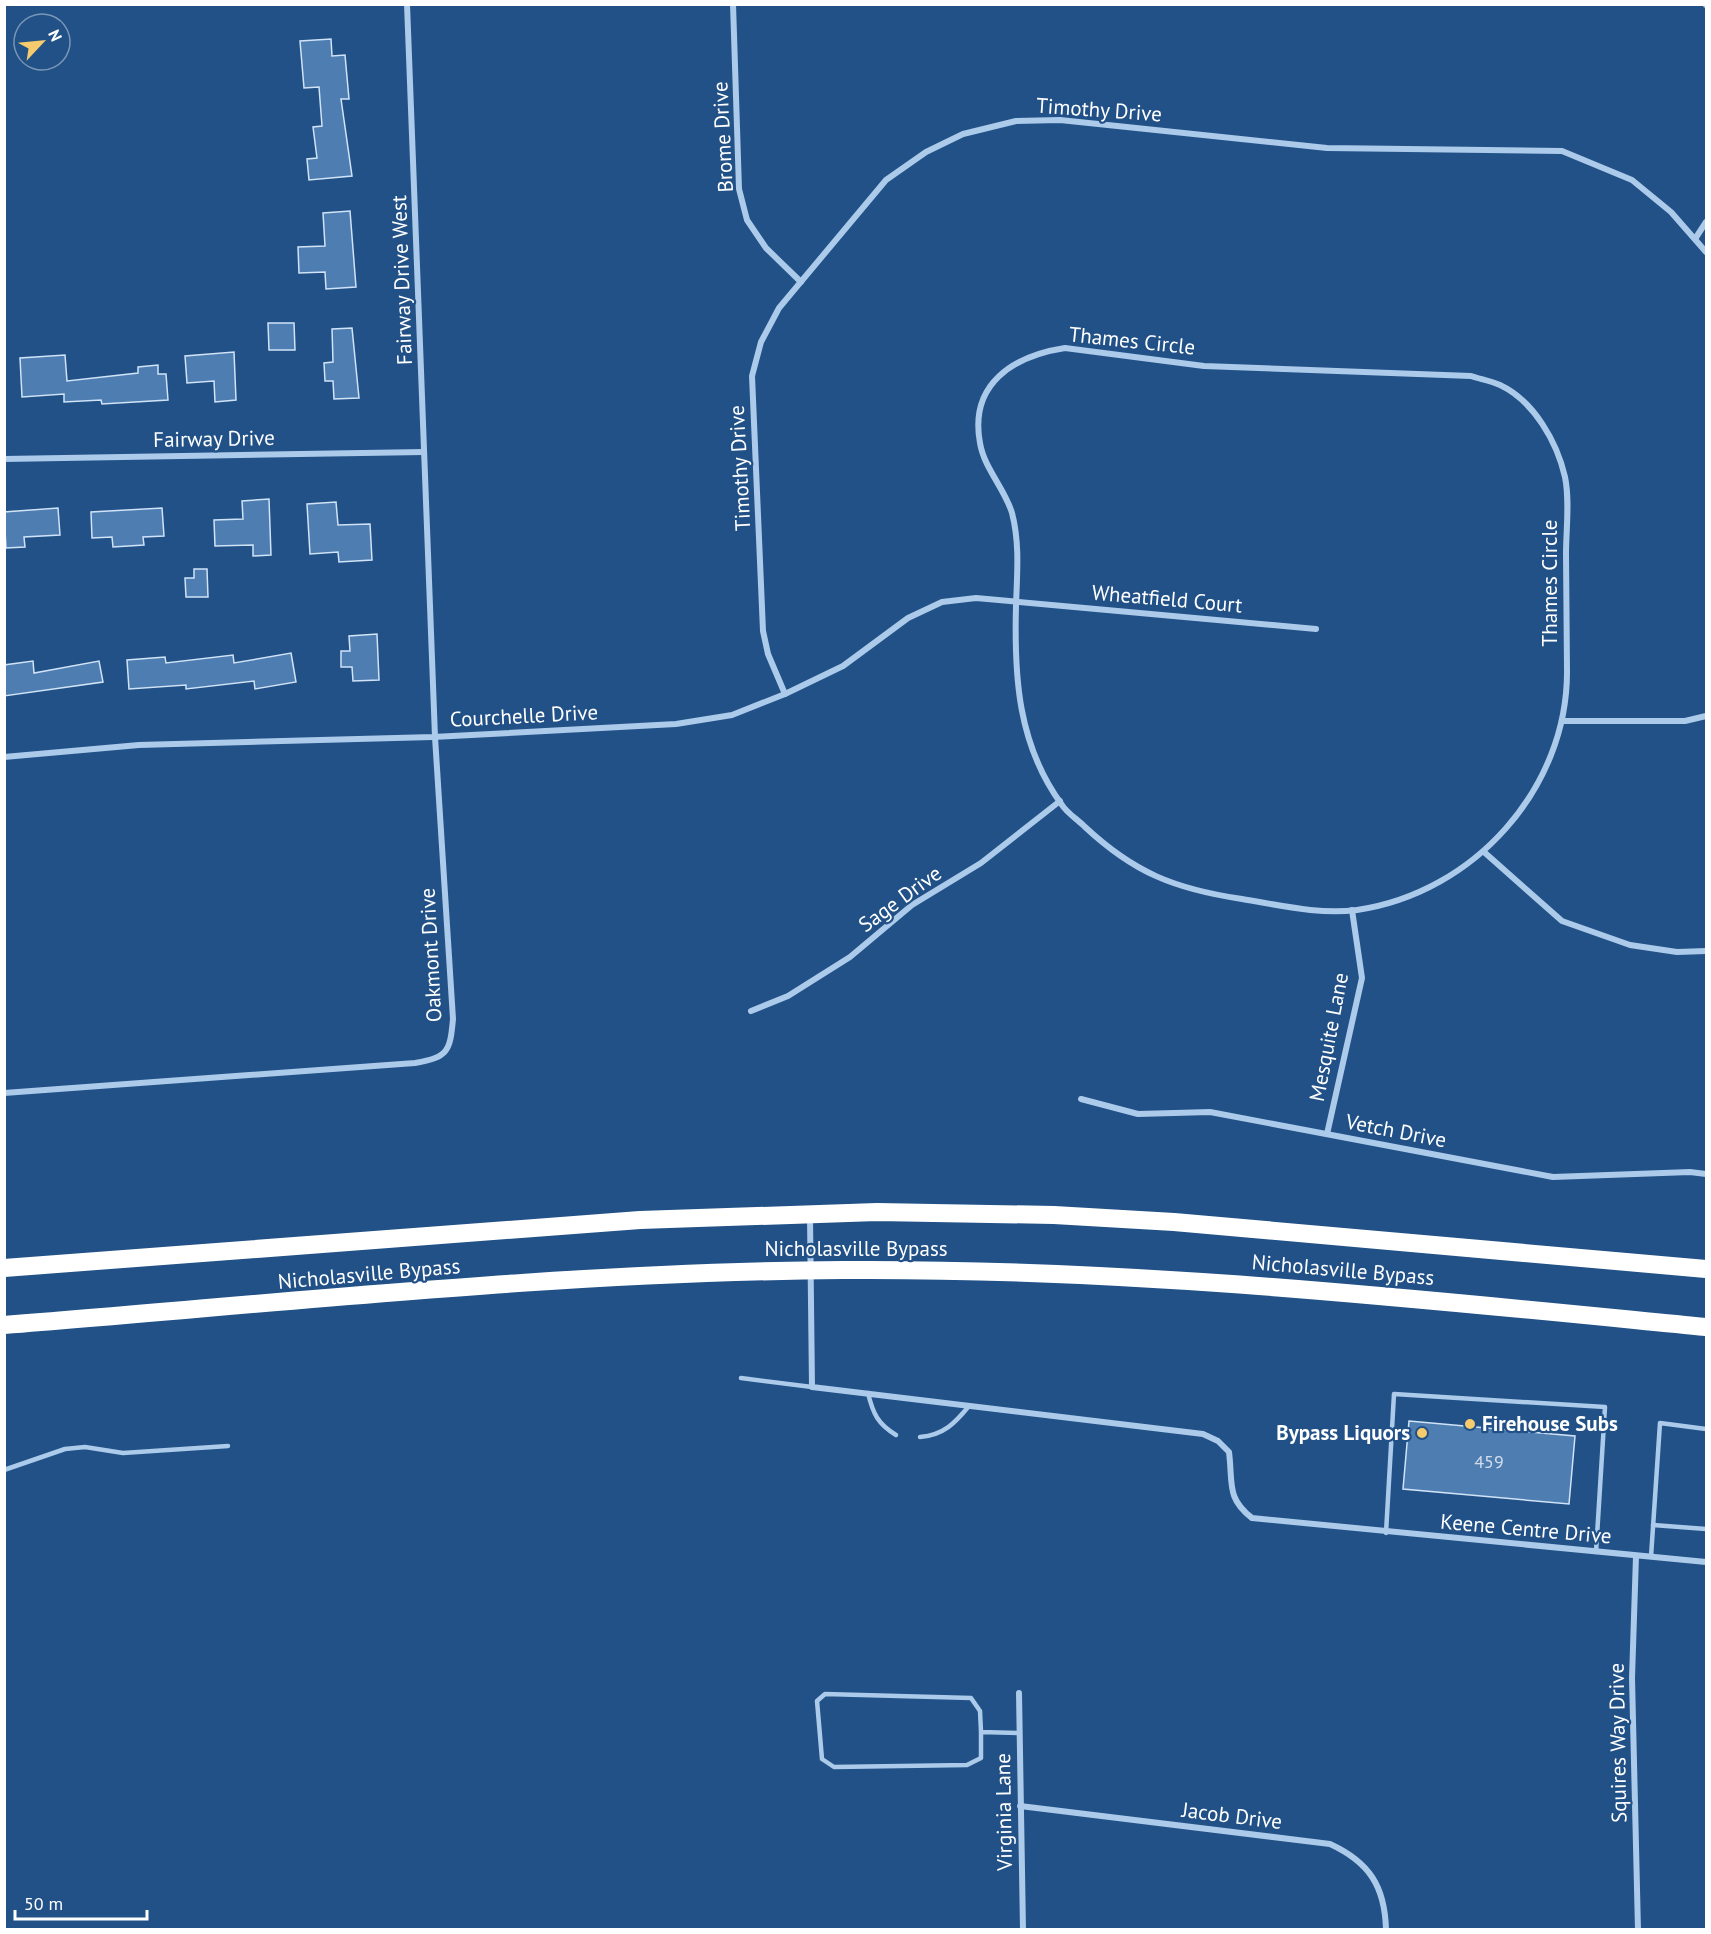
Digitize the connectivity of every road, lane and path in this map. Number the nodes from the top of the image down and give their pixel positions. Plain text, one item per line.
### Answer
1 (407, 4) edge
2 (733, 4) edge
3 (1707, 222) edge
4 (1695, 239) junction
5 (1707, 252) edge
6 (801, 282) junction
7 (424, 452) junction
8 (4, 459) edge
9 (428, 554) joint
10 (1016, 601) junction
11 (1316, 629) dead end
12 (785, 694) junction
13 (1707, 716) edge
14 (1563, 721) junction
15 (435, 737) junction
16 (4, 757) edge
17 (1060, 801) junction
18 (1484, 852) junction
19 (1352, 910) junction
20 (1707, 951) edge
21 (751, 1011) dead end
22 (4, 1093) edge
23 (1081, 1099) dead end
24 (1327, 1134) junction
25 (1707, 1174) edge
26 (809, 1213) junction
27 (4, 1268) edge
28 (1707, 1269) edge
29 (812, 1270) junction
30 (4, 1325) edge
31 (1707, 1327) edge
32 (741, 1378) dead end
33 (812, 1387) junction
34 (868, 1393) junction
35 (969, 1406) junction
36 (1707, 1429) edge
37 (896, 1435) dead end
38 (920, 1437) dead end
39 (228, 1446) dead end
40 (4, 1470) edge
41 (1653, 1525) junction
42 (1707, 1529) edge
43 (1386, 1533) junction
44 (1596, 1552) junction
45 (1636, 1556) junction
46 (1651, 1557) junction
47 (1707, 1562) edge
48 (1019, 1693) dead end
49 (981, 1732) junction
50 (1020, 1732) junction
51 (1020, 1806) junction
52 (1023, 1929) edge
53 (1386, 1929) edge
54 (1638, 1929) edge

1 - 7 street, Fairway Drive West
2 - 6 street, Brome Drive
3 - 4 street
4 - 5 street, Timothy Drive
4 - 6 street, Timothy Drive
6 - 12 street, Timothy Drive
7 - 8 street, Fairway Drive
7 - 9 street, Fairway Drive West
9 - 15 street, Oakmont Drive
10 - 11 street, Wheatfield Court
10 - 12 street, Courchelle Drive
10 - 14 street, Thames Circle
10 - 17 street, Thames Circle
12 - 15 street, Courchelle Drive
13 - 14 street
14 - 18 street, Thames Circle
15 - 16 street, Courchelle Drive
15 - 22 street, Oakmont Drive
17 - 19 street, Thames Circle
17 - 21 street, Sage Drive
18 - 19 street, Thames Circle
18 - 20 street
19 - 24 street, Mesquite Lane
23 - 24 street, Vetch Drive
24 - 25 street, Vetch Drive
26 - 27 highway, Nicholasville Bypass
26 - 28 highway, Nicholasville Bypass
26 - 29 street
29 - 30 highway, Nicholasville Bypass
29 - 31 highway, Nicholasville Bypass
29 - 33 street
32 - 33 lane
33 - 34 street
34 - 35 street
34 - 37 lane
35 - 38 lane
35 - 43 street, Keene Centre Drive
36 - 41 lane
39 - 40 lane
41 - 42 lane
41 - 46 lane
43 - 44 street, Keene Centre Drive
43 - 44 lane
44 - 45 street, Keene Centre Drive
45 - 46 street, Keene Centre Drive
45 - 54 street, Squires Way Drive
46 - 47 street, Keene Centre Drive
48 - 50 street, Virginia Lane
49 - 49 lane
49 - 50 lane
50 - 51 street, Virginia Lane
51 - 52 street, Virginia Lane
51 - 53 street, Jacob Drive

